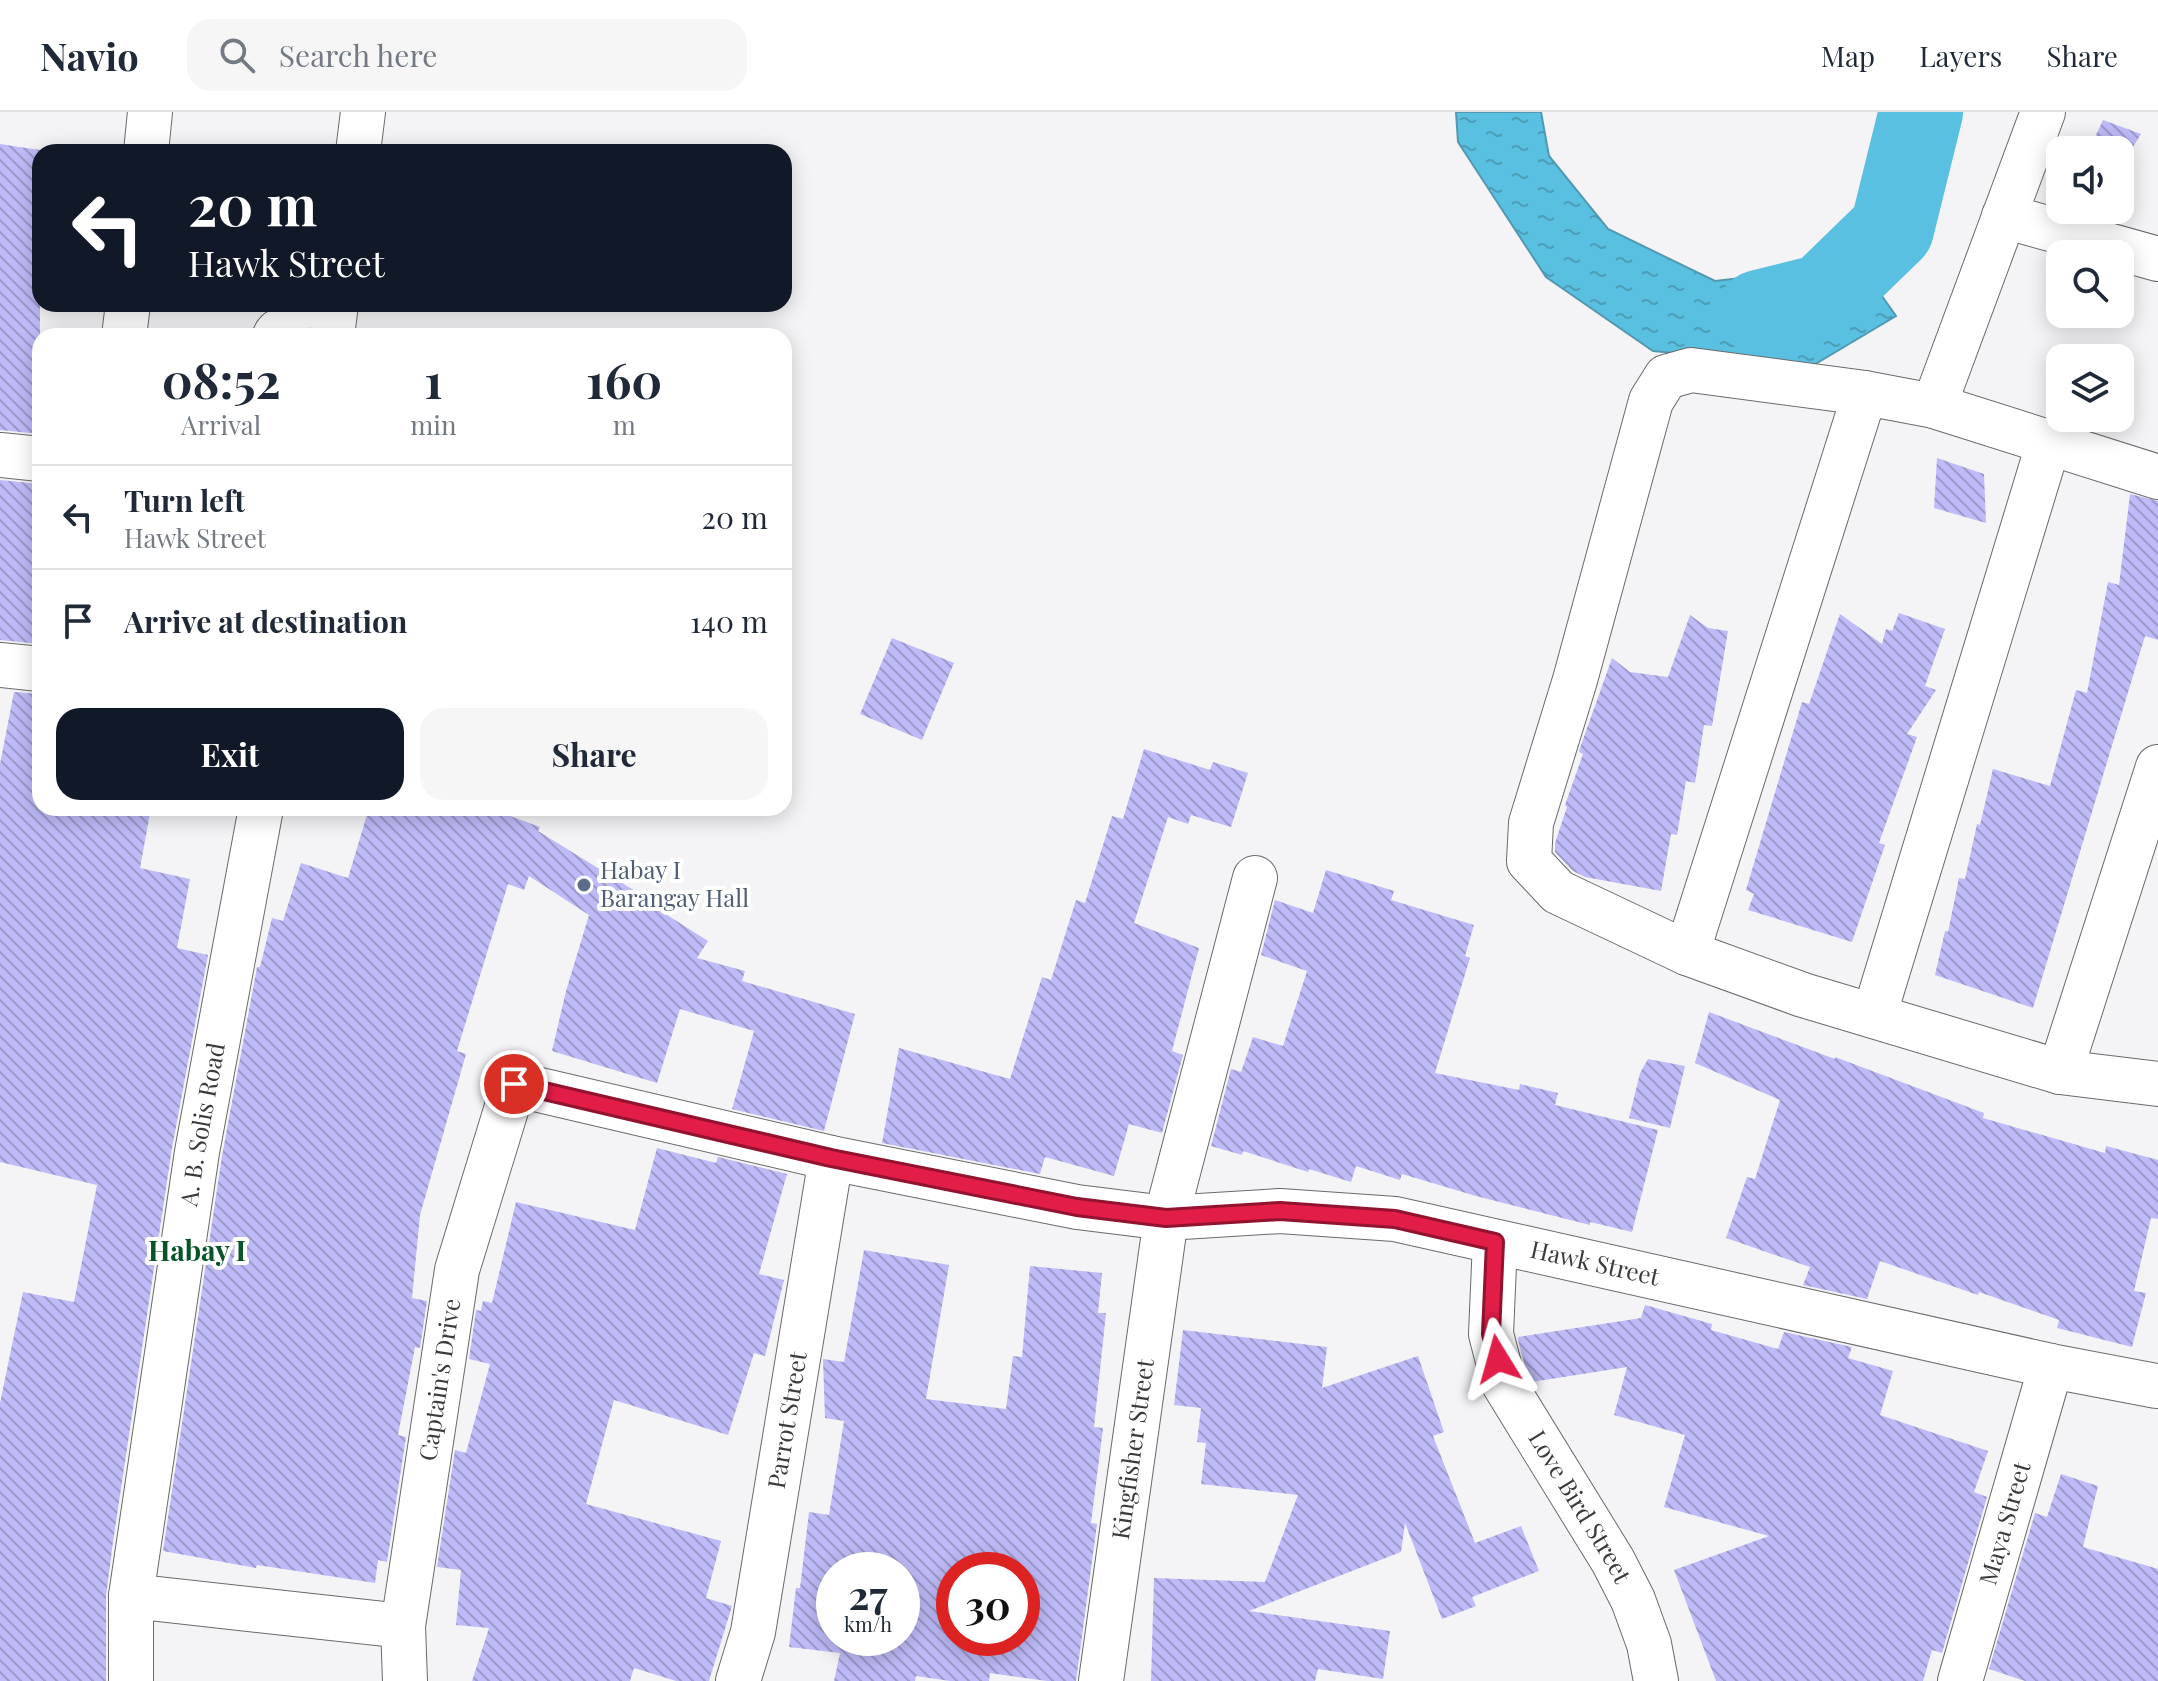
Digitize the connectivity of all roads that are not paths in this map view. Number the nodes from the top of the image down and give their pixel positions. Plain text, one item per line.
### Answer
1 (150, 112) edge
2 (363, 112) edge
3 (2043, 112) edge
4 (147, 144) edge
5 (359, 144) edge
6 (2004, 216) junction
7 (2158, 259) edge
8 (334, 318) edge
9 (268, 328) edge
10 (1865, 393) junction
11 (1934, 406) junction
12 (2049, 442) junction
13 (0, 455) edge
14 (32, 458) edge
15 (2158, 477) edge
16 (0, 665) edge
17 (32, 668) edge
18 (2158, 767) edge
19 (260, 816) edge
20 (1255, 878) dead end
21 (1687, 953) junction
22 (1874, 1016) junction
23 (2060, 1072) junction
24 (514, 1084) joint
25 (2158, 1084) edge
26 (831, 1158) junction
27 (1166, 1218) junction
28 (1495, 1242) junction
29 (2051, 1366) junction
30 (2156, 1386) edge
31 (131, 1596) junction
32 (403, 1626) junction
33 (131, 1681) edge
34 (405, 1681) edge
35 (738, 1681) edge
36 (1101, 1681) edge
37 (1656, 1681) edge
38 (1960, 1681) edge

1 - 4 street
2 - 5 street
3 - 6 street
6 - 7 street
6 - 11 street
8 - 9 lane
10 - 11 street
10 - 21 street
10 - 21 street
11 - 12 street
12 - 15 street
12 - 22 street
13 - 14 street
16 - 17 street
18 - 23 street
19 - 31 street, A. B. Solis Road
20 - 27 street, Kingfisher Street
21 - 22 street
22 - 23 street
23 - 25 street
24 - 26 street, Hawk Street
24 - 32 street, Captain's Drive
26 - 27 street, Hawk Street
26 - 35 street, Parrot Street
27 - 28 street, Hawk Street
27 - 36 street, Kingfisher Street
28 - 29 street, Hawk Street
28 - 37 street, Love Bird Street
29 - 30 street, Hawk Street
29 - 38 street, Maya Street
31 - 32 street
31 - 33 street, A. B. Solis Road
32 - 34 street, Captain's Drive

